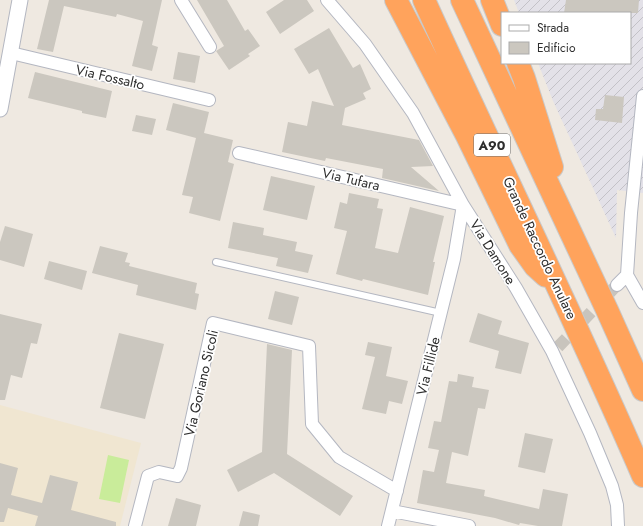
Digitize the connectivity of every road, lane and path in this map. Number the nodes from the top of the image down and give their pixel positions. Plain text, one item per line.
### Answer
1 (20, 0) edge
2 (181, 0) edge
3 (327, 0) edge
4 (396, 0) edge
5 (424, 0) edge
6 (462, 0) edge
7 (492, 0) edge
8 (501, 22) edge
9 (210, 47) dead end
10 (11, 53) junction
11 (518, 64) edge
12 (643, 96) edge
13 (209, 100) dead end
14 (0, 108) edge
15 (239, 153) dead end
16 (638, 197) edge
17 (463, 205) junction
18 (578, 250) junction
19 (216, 262) dead end
20 (627, 275) junction
21 (616, 285) tunnel mouth
22 (560, 290) junction
23 (643, 303) edge
24 (441, 313) junction
25 (643, 390) edge
26 (643, 476) edge
27 (397, 491) junction
28 (392, 511) junction
29 (135, 526) edge
30 (388, 526) edge
31 (469, 526) edge
32 (618, 526) edge

1 - 10 street
2 - 9 street
3 - 17 street, Via Damone
4 - 22 highway
5 - 22 highway, Grande Raccordo Anulare / A90
6 - 18 highway, A90
7 - 8 highway
10 - 13 street, Via Fossalto
10 - 14 street
11 - 18 highway
12 - 16 street
15 - 17 street, Via Tufara
16 - 20 street
17 - 24 street, Via Fillide
17 - 32 street, Via Damone
18 - 25 highway, A90
19 - 24 lane
20 - 21 street
20 - 23 street
22 - 26 highway, Grande Raccordo Anulare / A90
24 - 27 street, Via Fillide
27 - 28 street, Via Fillide
27 - 29 street, Via Goriano Sicoli
28 - 30 street, Via Fillide
28 - 31 street

